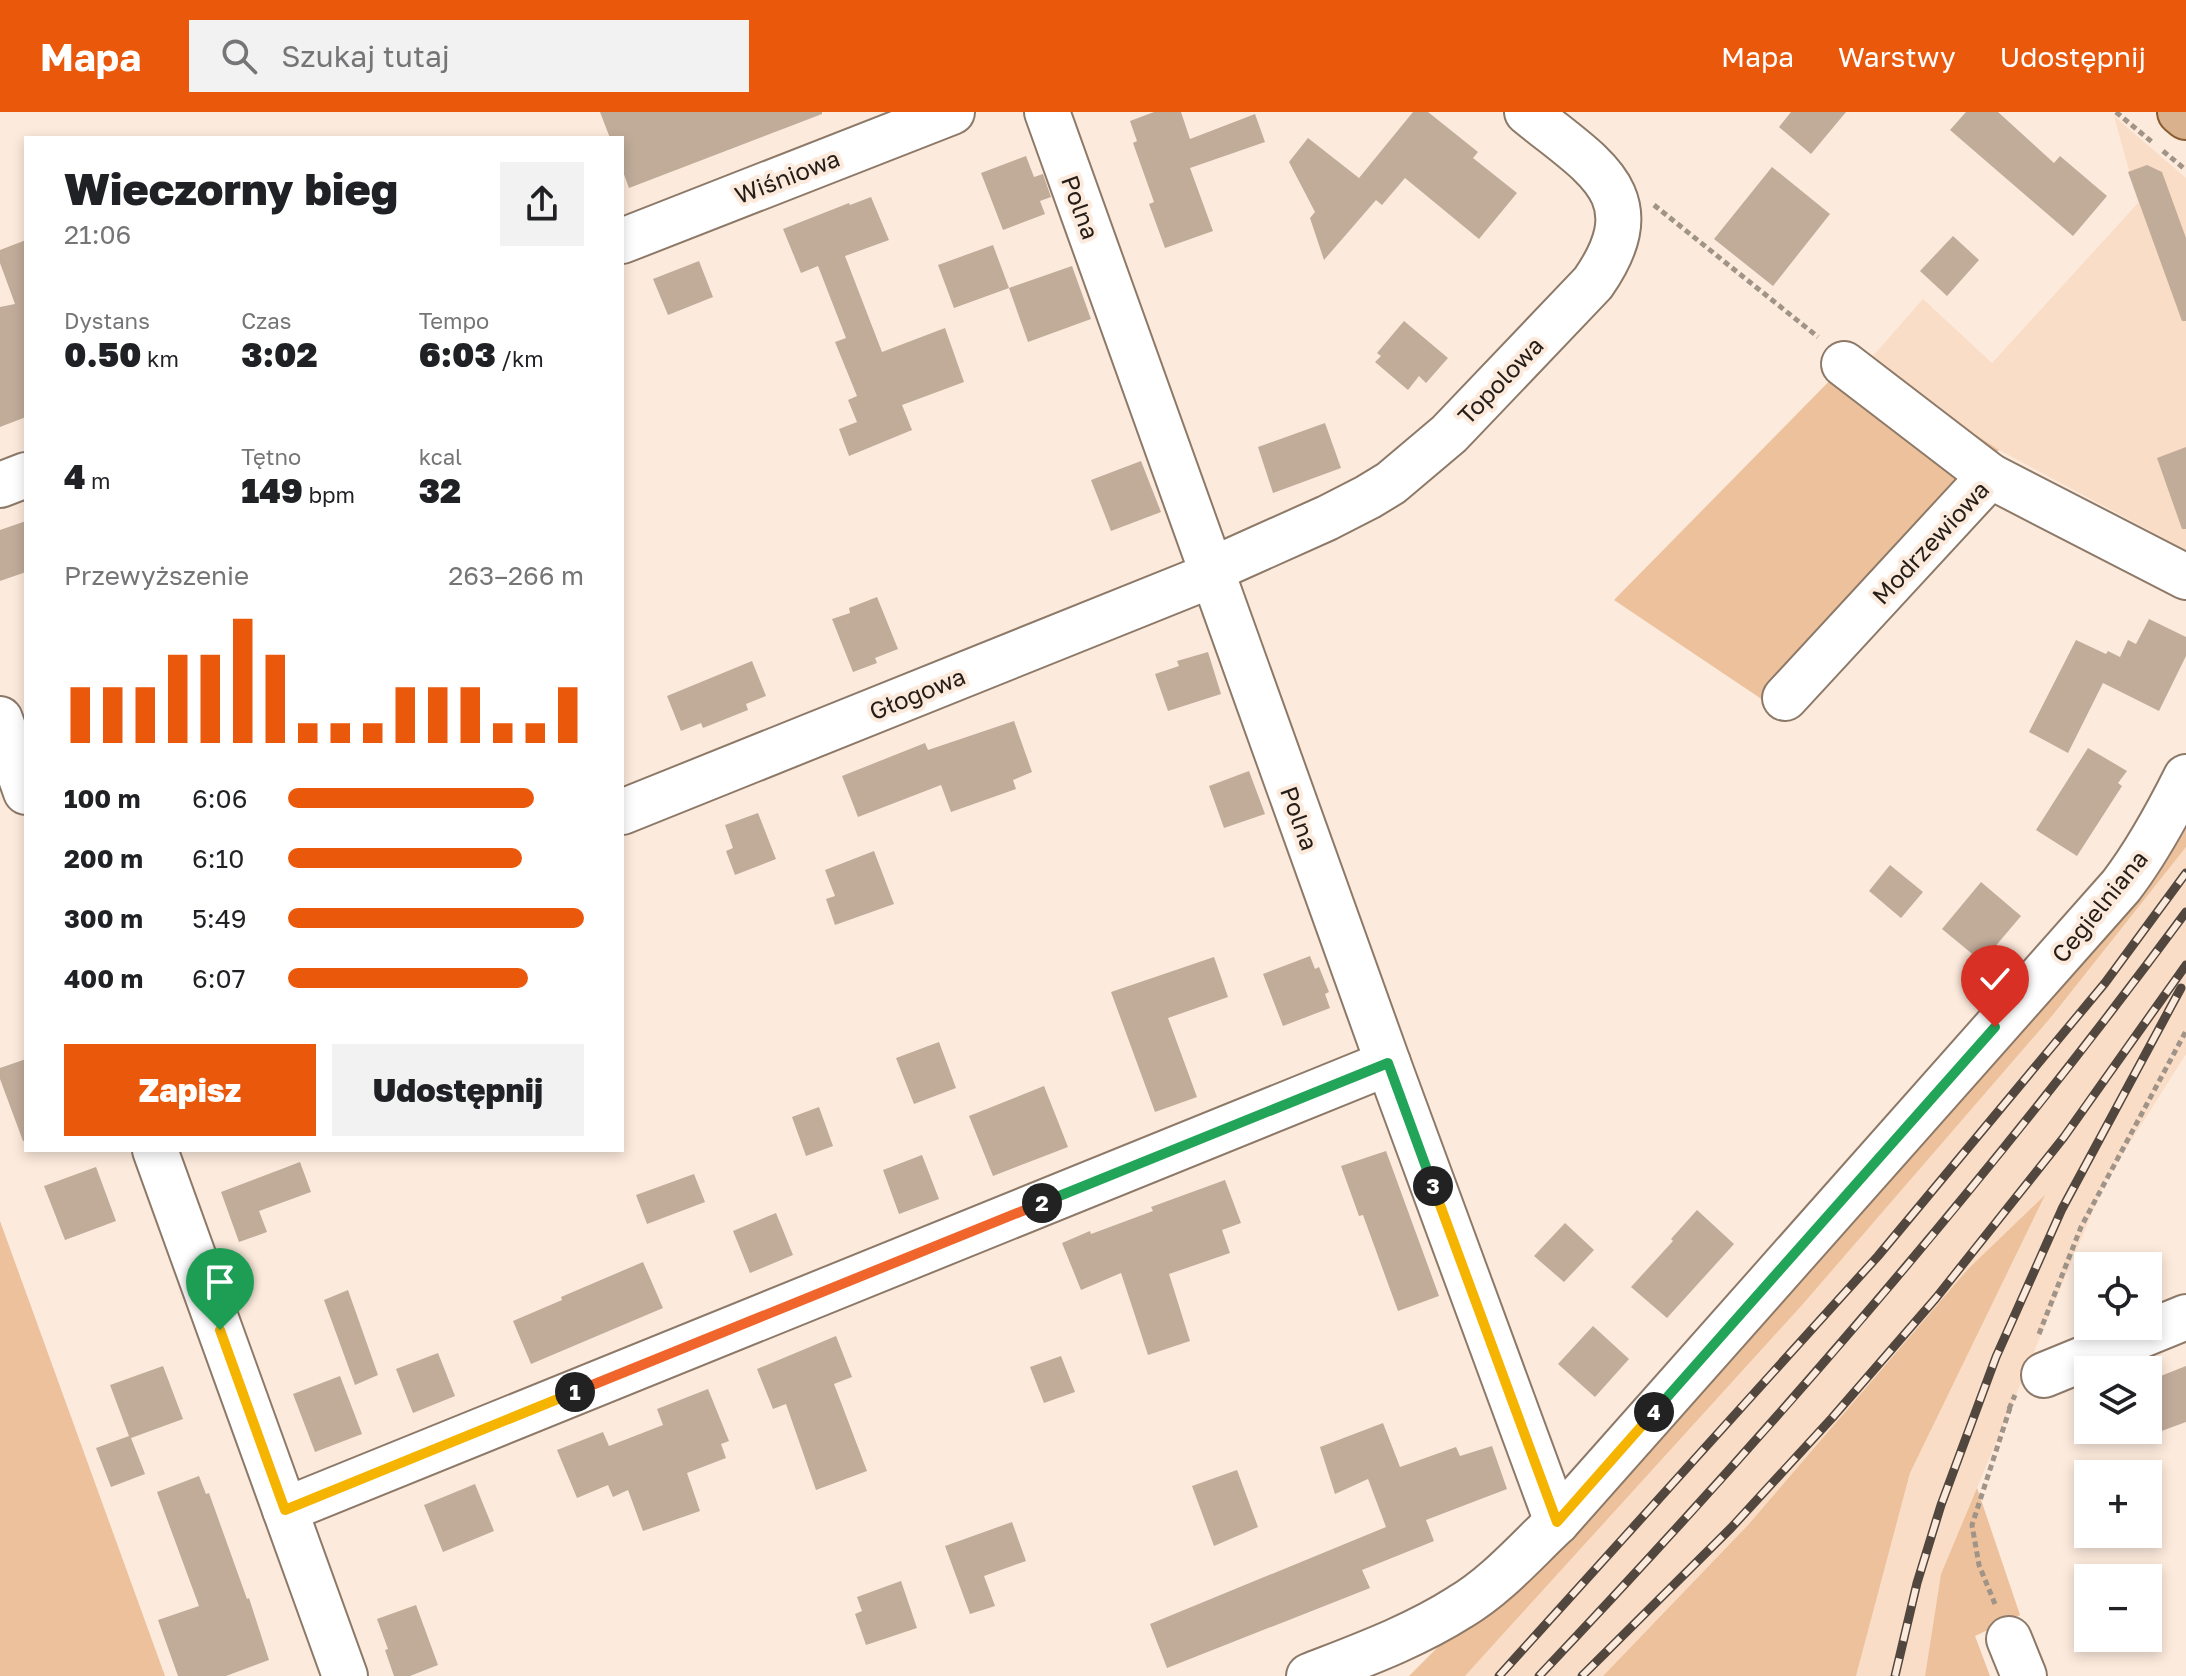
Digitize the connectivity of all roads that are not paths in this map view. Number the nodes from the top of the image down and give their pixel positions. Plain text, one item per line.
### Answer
1 (952, 112) edge
2 (1047, 112) edge
3 (1527, 112) edge
4 (2180, 112) edge
5 (2186, 117) edge
6 (624, 240) edge
7 (1844, 364) road end
8 (24, 476) edge
9 (1990, 476) junction
10 (0, 485) edge
11 (1212, 572) junction
12 (2186, 577) edge
13 (1785, 698) dead end
14 (0, 719) edge
15 (2186, 777) edge
16 (24, 786) edge
17 (624, 811) edge
18 (1388, 1063) junction
19 (156, 1152) edge
20 (2186, 1317) edge
21 (2034, 1365) road end
22 (285, 1510) junction
23 (1557, 1522) junction
24 (1461, 1607) junction
25 (345, 1676) edge
26 (1309, 1676) edge
27 (1396, 1676) edge

1 - 6 street, Wiśniowa
2 - 11 street, Polna
3 - 11 street, Topolowa
4 - 5 main road
7 - 9 street
8 - 10 street
9 - 12 street, Modrzewiowa
9 - 13 street, Modrzewiowa
11 - 17 street, Głogowa
11 - 18 street, Polna
14 - 16 street
15 - 23 street, Cegielniana
18 - 22 street
18 - 23 street, Polna
19 - 22 street
20 - 21 street
22 - 25 street
23 - 24 street, Cegielniana
24 - 26 street, Cegielniana
24 - 27 street

